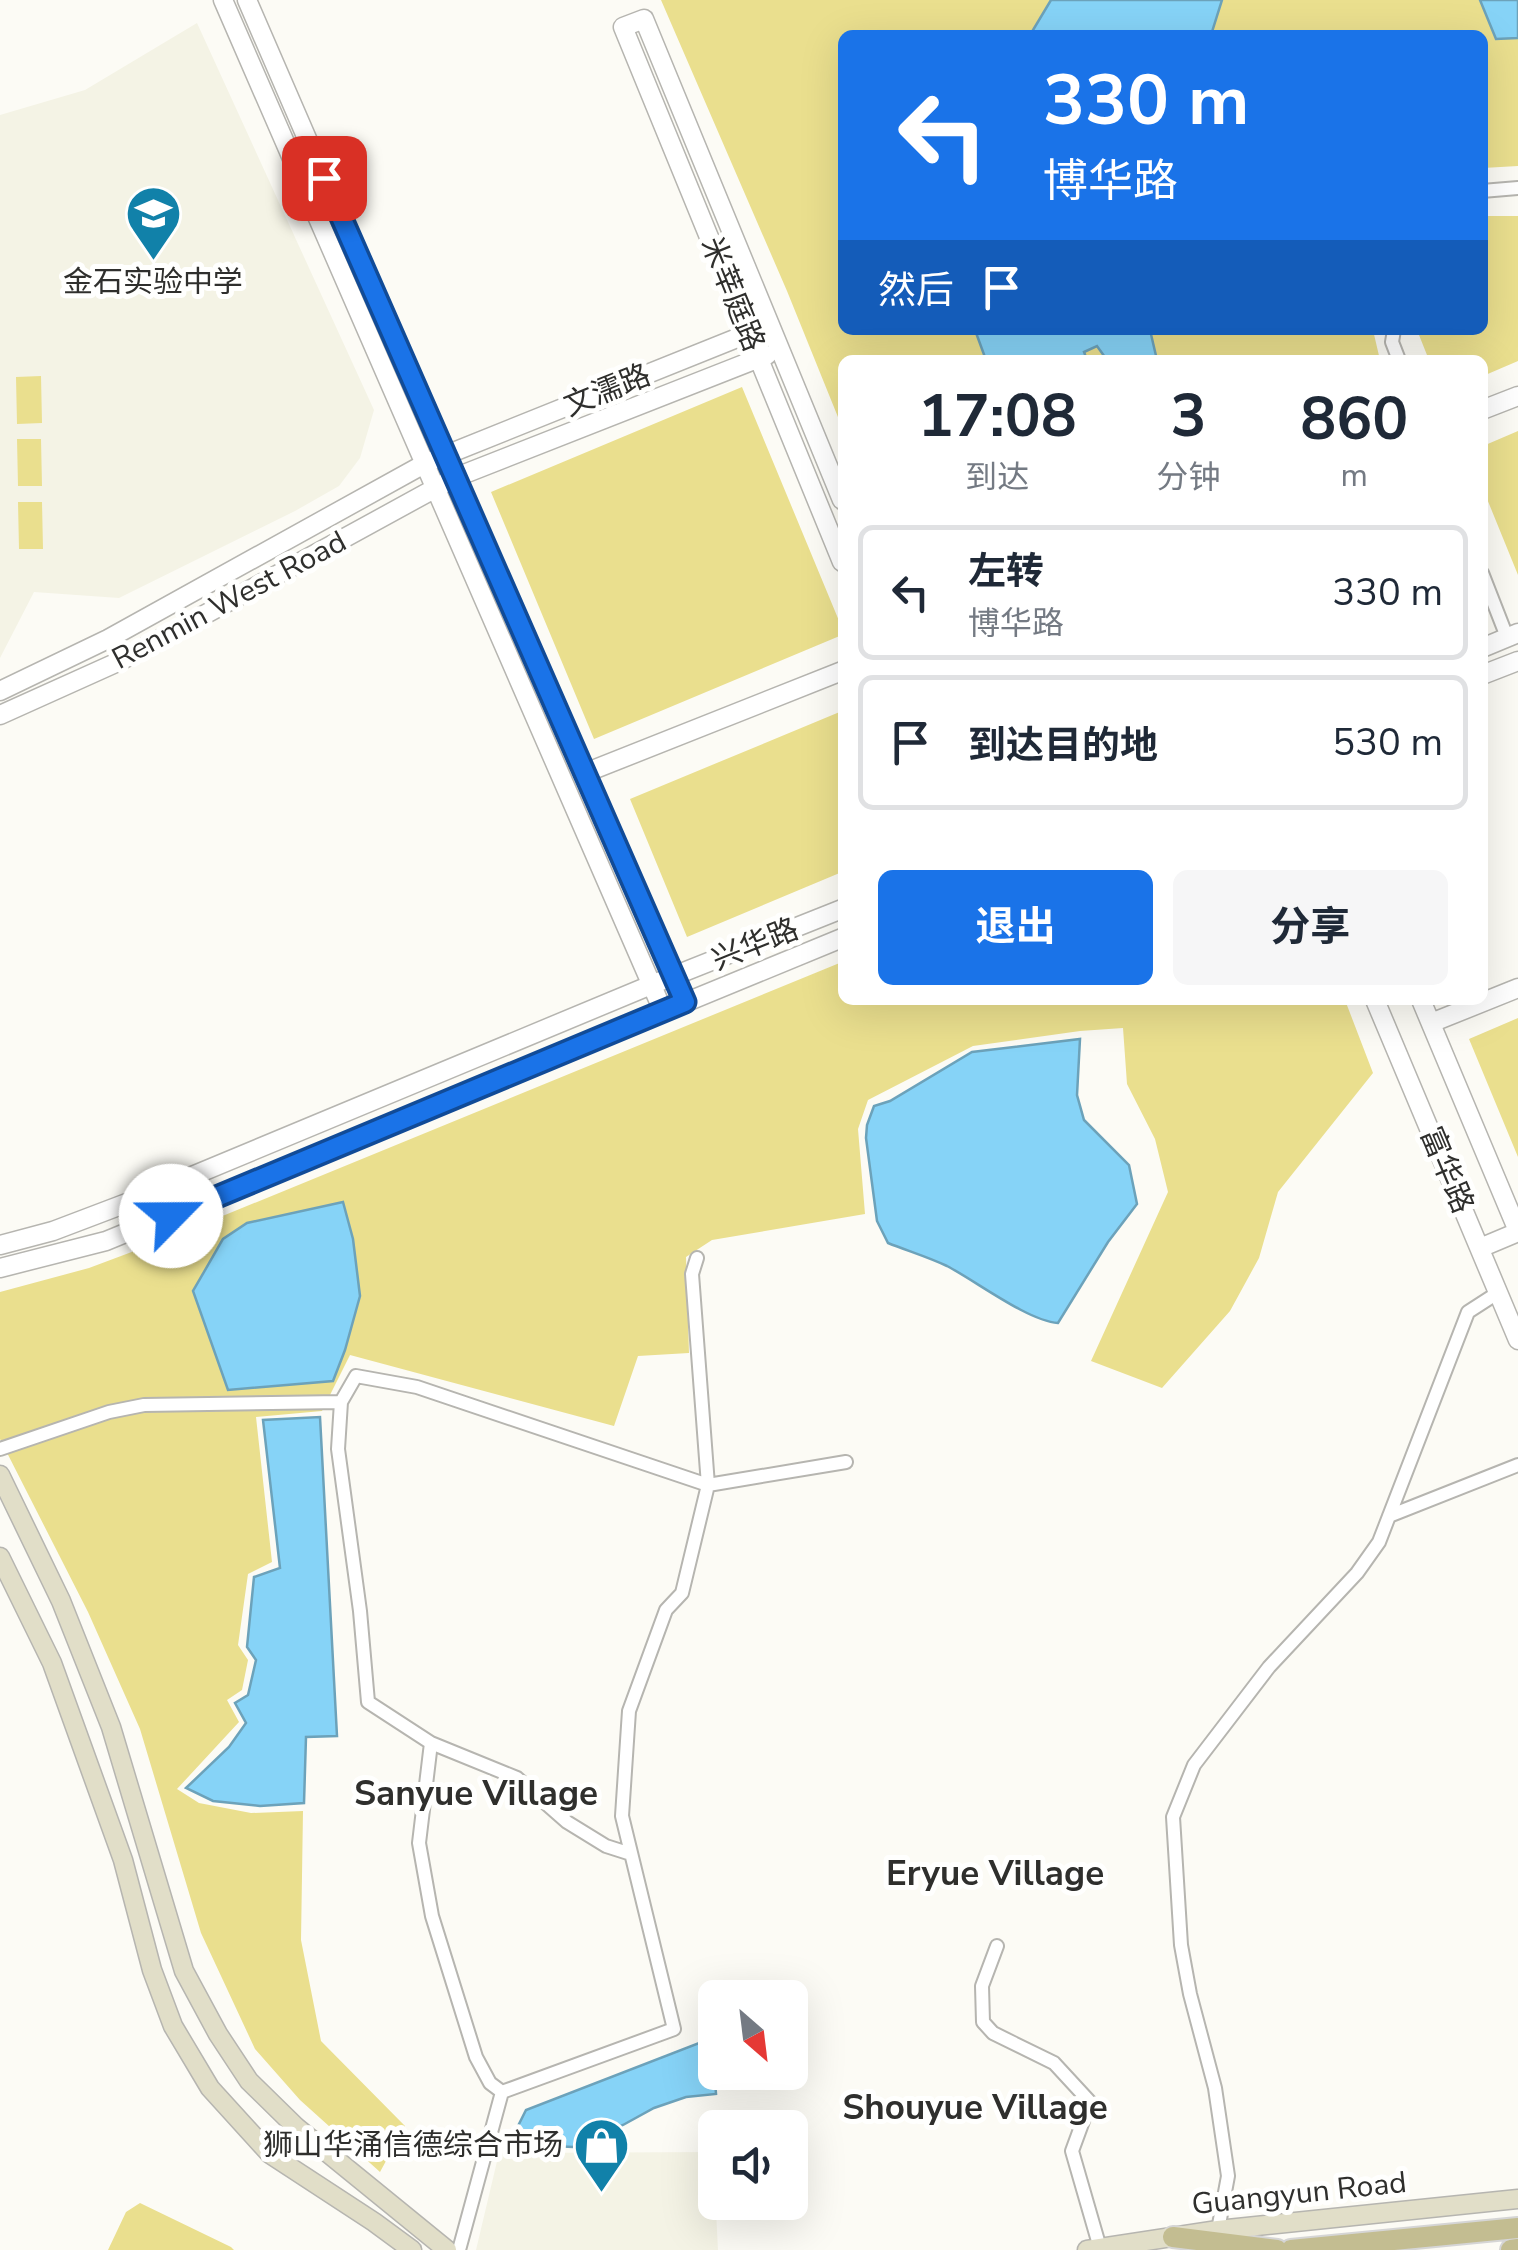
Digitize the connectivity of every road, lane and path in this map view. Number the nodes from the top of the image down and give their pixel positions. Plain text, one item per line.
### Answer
1 (223, 0) edge
2 (247, 0) edge
3 (1518, 188) edge
4 (1488, 190) edge
5 (770, 325) junction
6 (749, 333) junction
7 (780, 349) junction
8 (759, 358) junction
9 (1518, 396) edge
10 (1488, 408) edge
11 (444, 455) junction
12 (426, 463) junction
13 (454, 478) junction
14 (436, 487) junction
15 (838, 490) edge
16 (838, 552) edge
17 (1488, 585) edge
18 (1513, 635) edge
19 (1488, 645) edge
20 (1518, 661) edge
21 (838, 673) edge
22 (1488, 673) edge
23 (838, 684) edge
24 (0, 690) edge
25 (0, 716) edge
26 (588, 779) junction
27 (838, 911) edge
28 (838, 940) edge
29 (673, 977) junction
30 (651, 985) junction
31 (1518, 988) edge
32 (1488, 1000) edge
33 (685, 1002) junction
34 (1377, 1005) edge
35 (1423, 1005) edge
36 (1476, 1005) edge
37 (662, 1011) junction
38 (1431, 1023) junction
39 (1518, 1232) edge
40 (0, 1245) edge
41 (1480, 1248) junction
42 (697, 1258) dead end
43 (0, 1268) edge
44 (1499, 1292) junction
45 (1518, 1340) edge
46 (341, 1402) junction
47 (0, 1449) edge
48 (846, 1462) dead end
49 (1518, 1465) edge
50 (0, 1475) edge
51 (708, 1484) junction
52 (1389, 1516) junction
53 (0, 1557) edge
54 (431, 1743) junction
55 (632, 1854) junction
56 (997, 1946) dead end
57 (502, 2092) junction
58 (1518, 2199) edge
59 (1518, 2228) edge
60 (1218, 2230) junction
61 (1173, 2237) junction
62 (1093, 2249) edge
63 (412, 2250) edge
64 (446, 2250) edge
65 (459, 2250) edge
66 (1278, 2250) edge
67 (1291, 2250) edge

1 - 12 street
2 - 11 street
3 - 4 street
5 - 6 street, 文濡路
5 - 6 street, 米莘庭路
5 - 7 street, 米莘庭路
6 - 8 street, 米莘庭路
6 - 11 street, 文濡路
7 - 8 street, 文濡路
7 - 15 street, 米莘庭路
8 - 13 street, 文濡路
8 - 16 street, 米莘庭路
9 - 10 street
11 - 12 street, 文濡路
11 - 13 street
12 - 14 street
12 - 24 street, 文濡路
13 - 14 street, Renmin West Road
13 - 26 street
14 - 25 street, Renmin West Road
14 - 30 street
17 - 18 street
18 - 19 street
20 - 22 street
21 - 26 street
23 - 26 street
26 - 29 street
27 - 29 street, 兴华路
28 - 33 street, 兴华路
29 - 30 street, 兴华路
29 - 33 street
30 - 37 street
30 - 40 street, 兴华路
31 - 32 street
33 - 37 street, 兴华路
34 - 41 street, 富华路
35 - 38 street, 富华路
36 - 38 street
37 - 43 street, 兴华路
38 - 39 street, 富华路
39 - 41 street
41 - 44 street, 富华路
42 - 51 street
44 - 45 street, 富华路
44 - 52 street
46 - 47 street
46 - 51 street
46 - 54 street
48 - 51 street
49 - 52 street
50 - 64 main road
51 - 55 street
52 - 60 street
53 - 63 main road
54 - 55 street
54 - 57 street
55 - 57 street
56 - 62 street
57 - 65 street
58 - 60 main road, Guangyun Road
59 - 67 main road, Guangyun Road
60 - 61 main road, Guangyun Road
61 - 62 main road, Guangyun Road
61 - 66 main road

